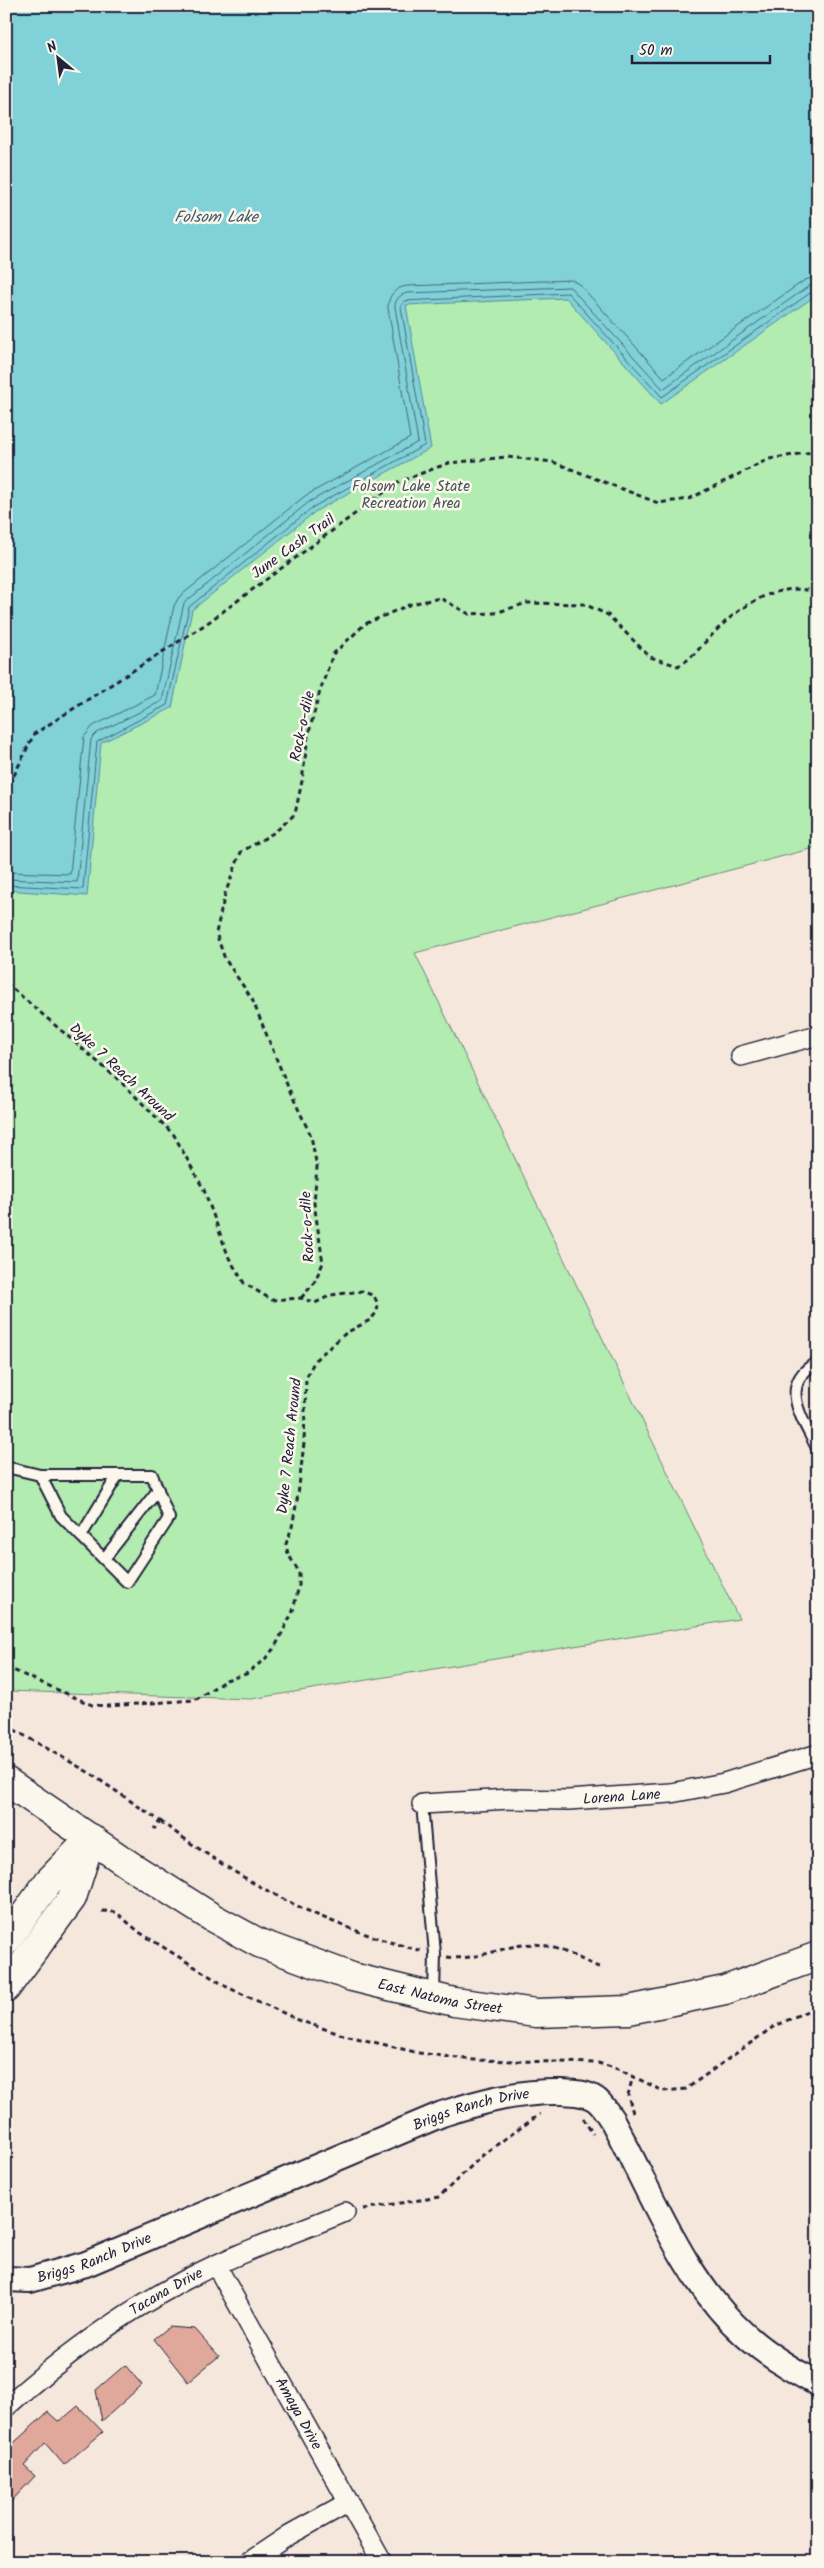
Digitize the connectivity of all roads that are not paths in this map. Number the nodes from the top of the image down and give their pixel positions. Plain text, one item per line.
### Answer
1 (818, 1036) edge
2 (741, 1056) dead end
3 (818, 1362) edge
4 (818, 1450) edge
5 (6, 1467) edge
6 (40, 1475) junction
7 (118, 1475) junction
8 (158, 1490) junction
9 (81, 1536) junction
10 (104, 1559) junction
11 (818, 1754) edge
12 (6, 1782) edge
13 (422, 1804) joint
14 (91, 1838) junction
15 (6, 1941) edge
16 (818, 1956) edge
17 (6, 1988) edge
18 (434, 1997) junction
19 (345, 2212) road end
20 (216, 2265) junction
21 (6, 2279) edge
22 (818, 2384) edge
23 (6, 2407) edge
24 (349, 2502) junction
25 (249, 2562) edge
26 (382, 2562) edge

1 - 2 street
3 - 4 lane
5 - 6 lane
6 - 7 lane
6 - 9 lane
7 - 8 lane
7 - 9 lane
8 - 10 lane
8 - 10 lane
9 - 10 lane
11 - 13 street, Lorena Lane
12 - 14 main road, East Natoma Street
13 - 18 lane
14 - 15 main road
14 - 17 main road
14 - 18 main road, East Natoma Street
16 - 18 main road, East Natoma Street
19 - 20 street, Tacana Drive
20 - 23 street, Tacana Drive
20 - 24 street, Amaya Drive
21 - 22 street, Briggs Ranch Drive
24 - 25 street
24 - 26 street, Amaya Drive

